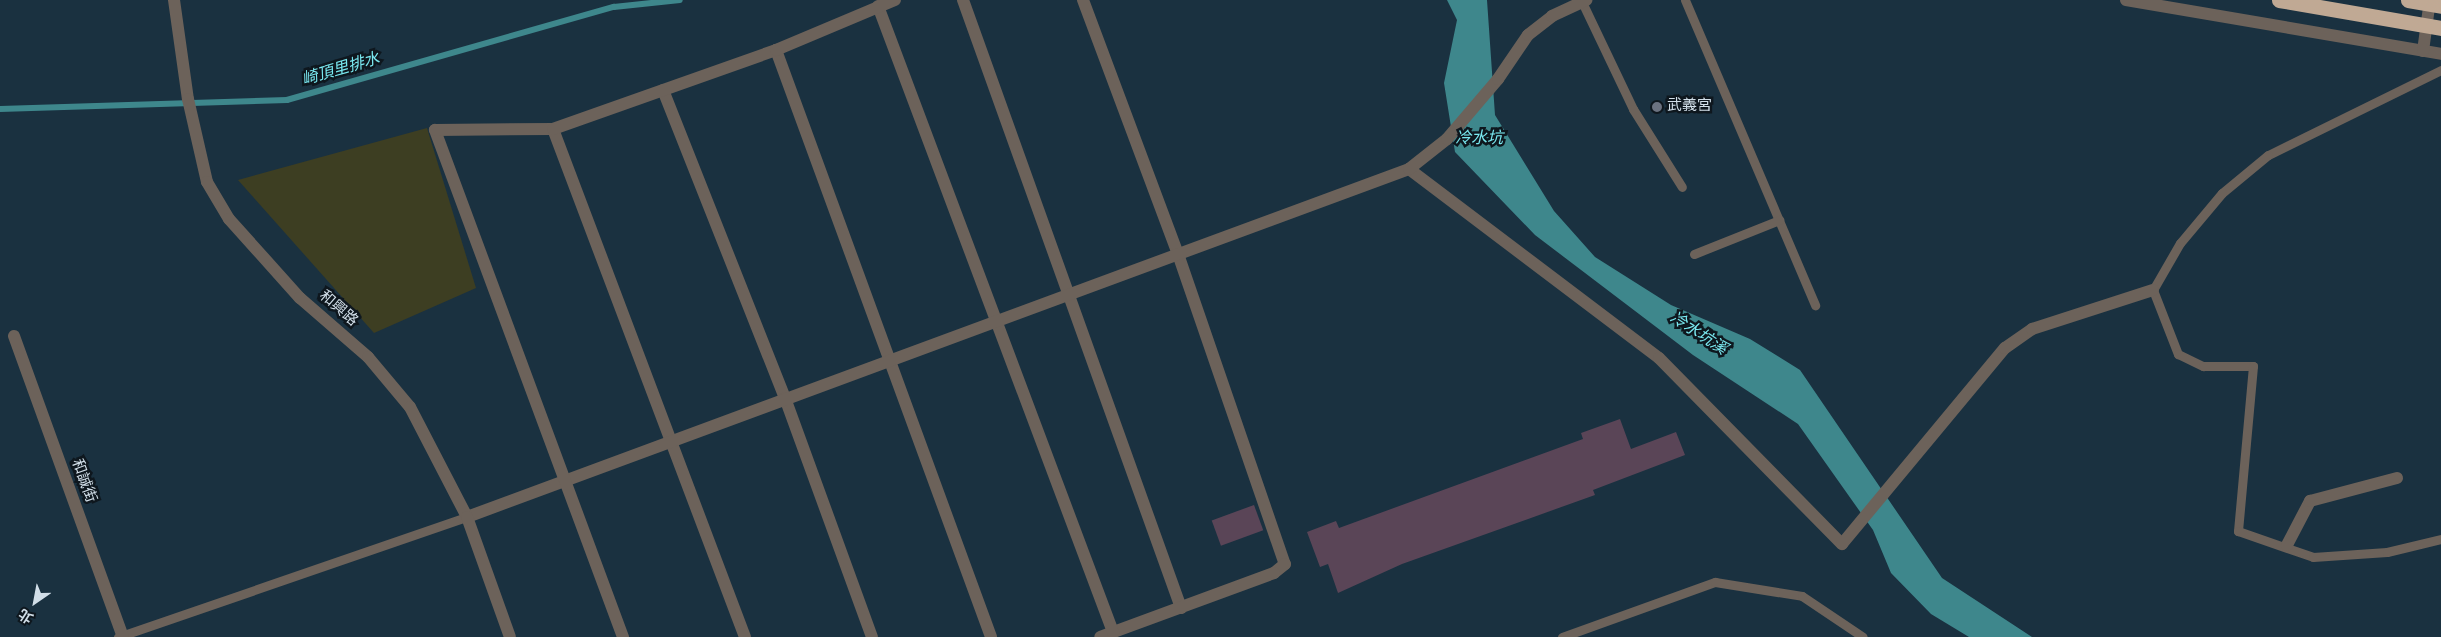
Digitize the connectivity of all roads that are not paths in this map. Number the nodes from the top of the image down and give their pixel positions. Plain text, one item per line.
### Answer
1 (174, 0) edge
2 (895, 0) edge
3 (963, 0) edge
4 (1083, 0) edge
5 (1685, 0) edge
6 (2126, 0) edge
7 (2279, 0) edge
8 (2408, 0) edge
9 (2430, 0) edge
10 (1584, 1) edge
11 (2147, 2) edge
12 (878, 6) junction
13 (2441, 6) edge
14 (2441, 28) edge
15 (776, 50) junction
16 (2423, 51) junction
17 (2441, 54) edge
18 (2441, 70) edge
19 (663, 90) junction
20 (553, 129) junction
21 (1409, 169) junction
22 (1682, 188) dead end
23 (1779, 220) junction
24 (1178, 254) junction
25 (1694, 254) dead end
26 (2154, 290) junction
27 (1070, 294) junction
28 (1815, 305) dead end
29 (999, 320) junction
30 (14, 336) dead end
31 (887, 360) junction
32 (784, 398) junction
33 (672, 439) junction
34 (564, 478) junction
35 (2397, 478) dead end
36 (466, 517) junction
37 (2441, 539) edge
38 (2287, 545) junction
39 (1181, 608) junction
40 (1113, 632) junction
41 (121, 636) edge
42 (510, 637) edge
43 (623, 637) edge
44 (745, 637) edge
45 (872, 637) edge
46 (991, 637) edge
47 (1100, 637) edge
48 (1562, 637) edge
49 (1863, 637) edge

1 - 36 street, 和興路
2 - 12 street
3 - 27 street
4 - 24 street
5 - 23 lane
6 - 11 street
7 - 14 highway, bridge
8 - 13 highway, bridge
9 - 16 street
10 - 21 street
10 - 22 lane
11 - 16 street
12 - 15 street
12 - 29 street
15 - 19 street
15 - 31 street
16 - 17 street
18 - 26 lane
19 - 20 street
19 - 32 street
20 - 33 street
20 - 34 street
21 - 24 street
21 - 26 street
23 - 25 lane
23 - 28 lane
24 - 27 street
24 - 39 street
26 - 38 lane
27 - 29 street
27 - 39 street
29 - 31 street
29 - 40 street
30 - 41 street, 和誠街
31 - 32 street
31 - 46 street
32 - 33 street
32 - 45 street
33 - 34 street
33 - 44 street
34 - 36 street
34 - 43 street
35 - 38 street
36 - 41 lane
36 - 42 street, 和興路
37 - 38 lane
39 - 40 street
40 - 47 street
48 - 49 lane

